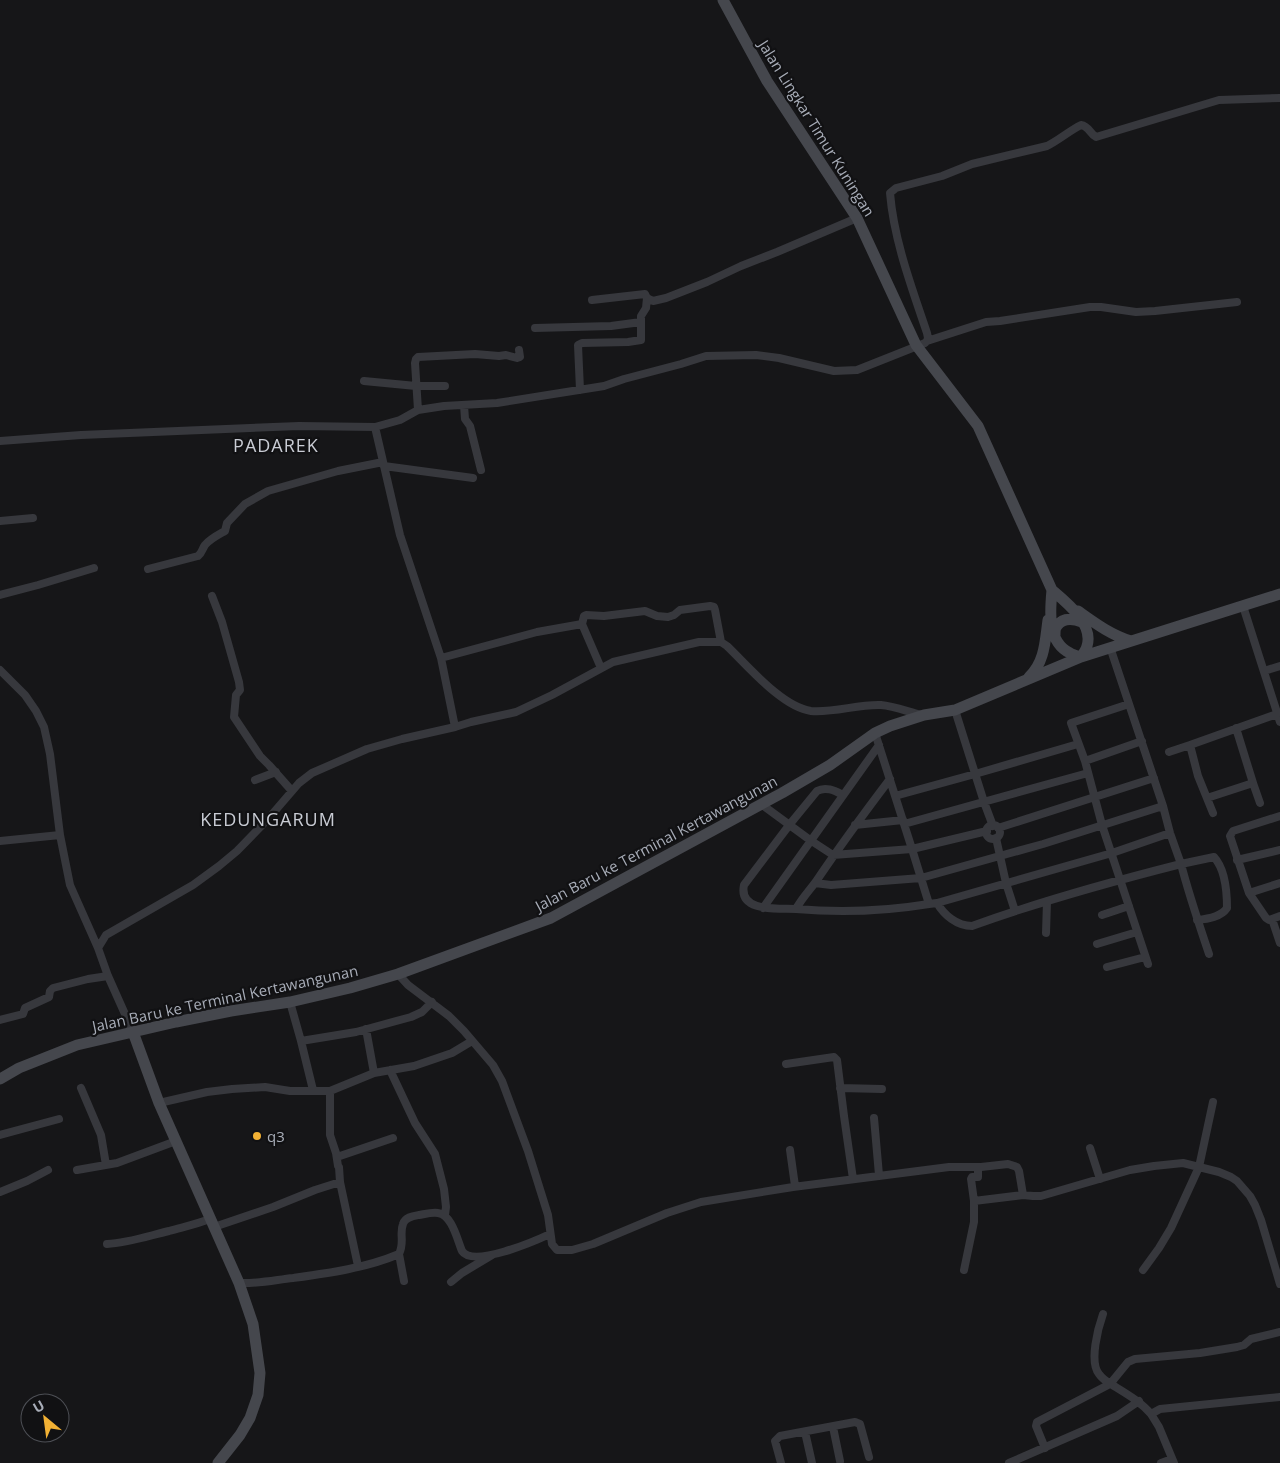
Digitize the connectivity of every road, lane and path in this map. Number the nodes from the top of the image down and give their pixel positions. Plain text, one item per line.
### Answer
1 (722, 0) edge
2 (1280, 98) edge
3 (857, 218) junction
4 (647, 298) junction
5 (592, 300) dead end
6 (1237, 302) dead end
7 (641, 322) junction
8 (535, 328) dead end
9 (927, 340) junction
10 (916, 346) junction
11 (520, 350) dead end
12 (364, 381) dead end
13 (416, 386) junction
14 (445, 386) dead end
15 (580, 390) junction
16 (464, 405) junction
17 (418, 410) junction
18 (375, 427) junction
19 (0, 441) edge
20 (383, 464) junction
21 (481, 470) dead end
22 (473, 478) dead end
23 (34, 518) dead end
24 (0, 521) edge
25 (94, 568) dead end
26 (148, 569) dead end
27 (1052, 590) junction
28 (1280, 594) edge
29 (0, 595) edge
30 (212, 596) dead end
31 (1069, 604) junction
32 (1243, 606) junction
33 (1049, 612) junction
34 (1082, 622) junction
35 (582, 624) junction
36 (1055, 635) junction
37 (1131, 641) junction
38 (721, 642) junction
39 (1110, 647) junction
40 (1081, 657) junction
41 (441, 658) junction
42 (1280, 666) edge
43 (600, 668) junction
44 (0, 670) edge
45 (1264, 671) junction
46 (1026, 680) junction
47 (1129, 704) junction
48 (955, 710) junction
49 (1277, 714) junction
50 (924, 715) junction
51 (1280, 722) edge
52 (456, 727) junction
53 (1236, 728) junction
54 (875, 733) junction
55 (1142, 741) junction
56 (1078, 744) junction
57 (879, 745) junction
58 (1190, 746) junction
59 (1170, 752) dead end
60 (1085, 761) junction
61 (276, 772) junction
62 (1088, 773) junction
63 (975, 774) junction
64 (1154, 778) junction
65 (890, 779) junction
66 (255, 780) dead end
67 (1253, 783) junction
68 (292, 791) junction
69 (843, 795) junction
70 (896, 796) junction
71 (1096, 797) junction
72 (1207, 798) junction
73 (984, 802) junction
74 (1260, 803) dead end
75 (761, 804) junction
76 (1164, 806) junction
77 (1213, 814) dead end
78 (1280, 816) edge
79 (904, 822) junction
80 (790, 824) junction
81 (854, 825) junction
82 (1102, 825) junction
83 (993, 828) junction
84 (1170, 833) junction
85 (60, 835) junction
86 (996, 838) junction
87 (810, 840) junction
88 (0, 842) edge
89 (912, 849) junction
90 (1280, 850) edge
91 (1112, 853) junction
92 (834, 855) junction
93 (1000, 857) junction
94 (1237, 860) junction
95 (1181, 864) junction
96 (921, 878) junction
97 (1120, 879) junction
98 (815, 883) junction
99 (1006, 883) junction
100 (1280, 883) edge
101 (1249, 893) junction
102 (1047, 901) junction
103 (933, 904) junction
104 (1129, 906) junction
105 (763, 908) junction
106 (796, 908) junction
107 (1015, 910) junction
108 (1102, 915) dead end
109 (1276, 918) edge
110 (1197, 920) junction
111 (1046, 932) dead end
112 (1137, 932) junction
113 (1280, 943) edge
114 (1097, 944) dead end
115 (98, 948) junction
116 (1209, 954) dead end
117 (1107, 968) dead end
118 (398, 974) junction
119 (108, 976) junction
120 (290, 1002) junction
121 (432, 1002) junction
122 (0, 1020) edge
123 (366, 1029) junction
124 (133, 1032) junction
125 (472, 1040) junction
126 (301, 1041) junction
127 (786, 1064) dead end
128 (390, 1070) junction
129 (374, 1072) junction
130 (0, 1079) edge
131 (81, 1088) dead end
132 (840, 1088) junction
133 (882, 1089) dead end
134 (312, 1090) junction
135 (330, 1091) junction
136 (1213, 1102) dead end
137 (159, 1103) junction
138 (874, 1118) dead end
139 (59, 1119) dead end
140 (0, 1135) edge
141 (393, 1138) dead end
142 (176, 1141) junction
143 (1090, 1148) dead end
144 (790, 1150) dead end
145 (337, 1157) junction
146 (106, 1165) junction
147 (1197, 1166) junction
148 (978, 1167) junction
149 (48, 1170) dead end
150 (77, 1170) dead end
151 (879, 1175) junction
152 (853, 1179) junction
153 (1100, 1179) junction
154 (340, 1182) junction
155 (795, 1186) junction
156 (0, 1192) edge
157 (1023, 1195) junction
158 (974, 1201) junction
159 (445, 1215) junction
160 (212, 1223) junction
161 (550, 1234) junction
162 (107, 1244) dead end
163 (399, 1254) junction
164 (494, 1254) junction
165 (358, 1266) junction
166 (964, 1270) dead end
167 (1143, 1270) dead end
168 (404, 1281) dead end
169 (451, 1282) dead end
170 (240, 1284) junction
171 (1280, 1284) edge
172 (1103, 1314) dead end
173 (1280, 1332) edge
174 (1108, 1385) junction
175 (1280, 1396) edge
176 (1137, 1403) junction
177 (1152, 1414) junction
178 (833, 1427) junction
179 (805, 1432) junction
180 (1045, 1448) junction
181 (869, 1457) dead end
182 (840, 1461) dead end
183 (1168, 1461) edge
184 (778, 1462) edge
185 (218, 1463) edge
186 (812, 1463) edge
187 (1009, 1463) edge

1 - 3 main road, Jalan Lingkar Timur Kuningan
2 - 9 street
3 - 4 street
3 - 10 main road, Jalan Lingkar Timur Kuningan
4 - 5 street
4 - 7 street
6 - 9 street
7 - 8 street
7 - 15 street
9 - 10 street
10 - 15 street
10 - 27 main road, Jalan Lingkar Timur Kuningan
11 - 13 street
12 - 13 street
13 - 14 street
13 - 17 street
15 - 16 street
16 - 17 street
16 - 21 street
17 - 18 street
18 - 19 street
18 - 20 street
20 - 22 street
20 - 26 street
20 - 41 street
23 - 24 street
25 - 29 street
27 - 31 main road, Jalan Lingkar Timur Kuningan
27 - 33 main road
28 - 32 main road, Jalan Baru ke Terminal Kertawangunan
30 - 61 street
31 - 34 main road, Jalan Lingkar Timur Kuningan
31 - 37 main road
32 - 37 main road, Jalan Baru ke Terminal Kertawangunan
32 - 45 street
33 - 36 main road
33 - 46 main road
34 - 36 main road
34 - 40 main road, Jalan Lingkar Timur Kuningan
35 - 38 street
35 - 41 street
35 - 43 street
36 - 40 main road
37 - 39 main road, Jalan Baru ke Terminal Kertawangunan
38 - 43 street
38 - 50 street
39 - 40 main road, Jalan Baru ke Terminal Kertawangunan
39 - 47 street
40 - 46 main road, Jalan Baru ke Terminal Kertawangunan
41 - 52 street
42 - 45 street
43 - 52 street
44 - 85 street
45 - 49 street
46 - 48 main road, Jalan Baru ke Terminal Kertawangunan
47 - 55 street
47 - 56 street
48 - 50 main road, Jalan Baru ke Terminal Kertawangunan
48 - 63 street
49 - 51 street
49 - 53 street
50 - 54 main road, Jalan Baru ke Terminal Kertawangunan
52 - 68 street
53 - 58 street
53 - 67 street
54 - 57 street
54 - 75 main road, Jalan Baru ke Terminal Kertawangunan
55 - 60 street
55 - 64 street
56 - 60 street
56 - 63 street
57 - 65 street
57 - 69 street
58 - 59 street
58 - 72 street
60 - 62 street
61 - 66 street
61 - 68 street
62 - 71 street
62 - 73 street
63 - 70 street
63 - 73 street
64 - 71 street
64 - 76 street
65 - 70 street
65 - 81 street
67 - 72 street
67 - 74 street
68 - 115 street
69 - 80 street
69 - 87 street
70 - 79 street
71 - 82 street
71 - 83 street
72 - 77 street
73 - 79 street
73 - 83 street
75 - 80 street
75 - 118 main road, Jalan Baru ke Terminal Kertawangunan
76 - 82 street
76 - 84 street
78 - 94 street
79 - 81 street
79 - 89 street
80 - 87 street
80 - 105 street
81 - 92 street
82 - 91 street
82 - 93 street
83 - 86 street
83 - 86 street
83 - 89 street
84 - 91 street
84 - 95 street
85 - 88 street
85 - 115 street
86 - 93 street
87 - 92 street
87 - 105 street
89 - 92 street
89 - 96 street
90 - 94 street
91 - 97 street
91 - 99 street
92 - 98 street
93 - 96 street
93 - 99 street
94 - 101 street
95 - 97 street
95 - 110 street
95 - 110 street
96 - 98 street
96 - 103 street
97 - 102 street
97 - 104 street
98 - 106 street
99 - 103 street
99 - 107 street
100 - 101 street
101 - 109 street
102 - 107 street
102 - 111 street
103 - 106 street
103 - 107 street
104 - 108 street
104 - 112 street
105 - 106 street
109 - 113 street
110 - 116 street
112 - 114 street
112 - 117 street
115 - 119 street
118 - 120 main road, Jalan Baru ke Terminal Kertawangunan
118 - 121 street
119 - 122 street
119 - 124 street
120 - 124 main road, Jalan Baru ke Terminal Kertawangunan
120 - 126 street
121 - 123 street
121 - 125 street
123 - 126 street
123 - 129 street
124 - 130 main road, Jalan Baru ke Terminal Kertawangunan
124 - 137 main road
125 - 128 street
125 - 161 street
126 - 134 street
127 - 132 street
128 - 129 street
128 - 159 street
129 - 135 street
131 - 146 street
132 - 133 street
132 - 152 street
134 - 135 street
134 - 137 street
135 - 145 street
136 - 147 street
137 - 142 main road
138 - 151 street
139 - 140 street
141 - 145 street
142 - 146 street
142 - 160 main road
143 - 153 street
144 - 155 street
145 - 154 street
146 - 150 street
147 - 153 street
147 - 167 street
147 - 171 street
148 - 151 street
148 - 157 street
148 - 158 street
149 - 156 street
151 - 152 street
152 - 155 street
153 - 157 street
154 - 160 street
154 - 165 street
155 - 161 street
157 - 158 street
158 - 166 street
159 - 163 street
159 - 164 street
160 - 162 street
160 - 170 main road
161 - 164 street
163 - 165 street
163 - 168 street
164 - 169 street
165 - 170 street
170 - 185 main road
172 - 174 street
173 - 174 street
174 - 176 street
174 - 180 street
175 - 177 street
176 - 177 street
176 - 180 street
177 - 183 street
178 - 179 street
178 - 181 street
178 - 182 street
179 - 184 street
179 - 186 street
180 - 187 street

